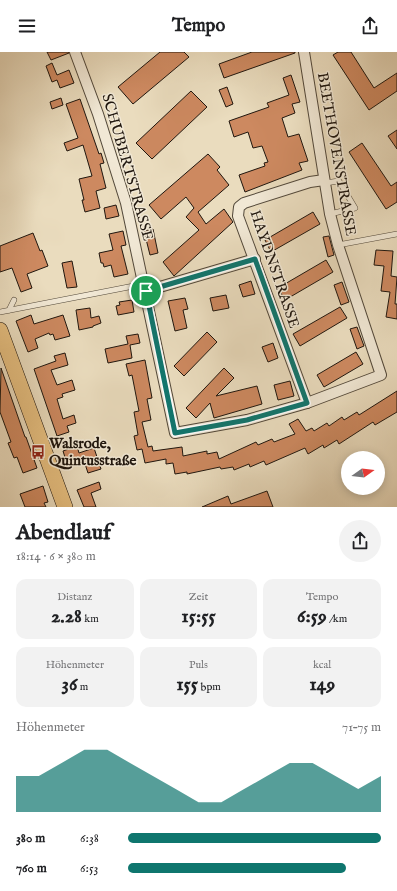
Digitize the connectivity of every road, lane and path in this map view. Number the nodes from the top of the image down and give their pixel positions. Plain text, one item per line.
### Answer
1 (75, 52) edge
2 (304, 52) edge
3 (325, 181) junction
4 (330, 214) junction
5 (397, 234) edge
6 (338, 245) junction
7 (255, 259) junction
8 (145, 288) junction
9 (14, 300) dead end
10 (9, 310) junction
11 (0, 312) edge
12 (0, 333) edge
13 (307, 403) junction
14 (65, 507) edge

1 - 8 street, SCHUBERTSTRASSE
2 - 3 street, BEETHOVENSTRASSE
3 - 4 street, BEETHOVENSTRASSE
3 - 4 lane
3 - 7 street, HAYDNSTRASSE
4 - 6 street, BEETHOVENSTRASSE
5 - 6 lane
6 - 13 street, BEETHOVENSTRASSE
7 - 8 street
7 - 13 street, HAYDNSTRASSE
8 - 10 lane
8 - 13 street, SCHUBERTSTRASSE
9 - 10 lane
10 - 11 lane
12 - 14 main road

